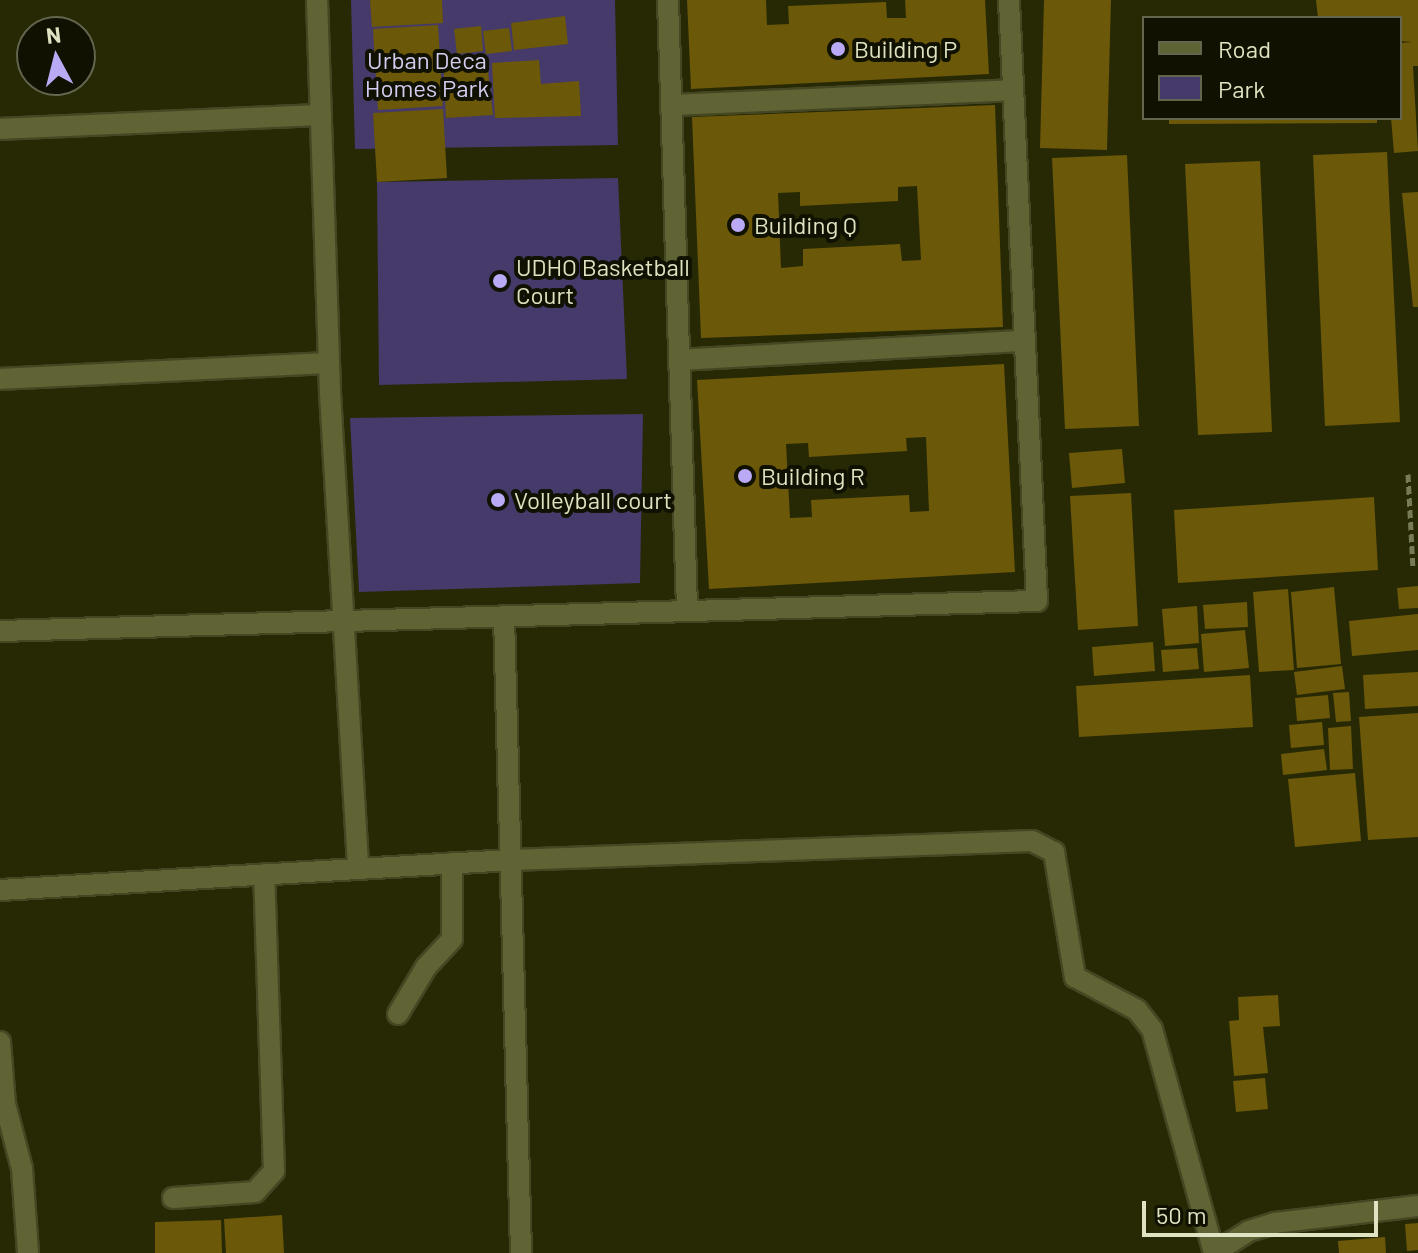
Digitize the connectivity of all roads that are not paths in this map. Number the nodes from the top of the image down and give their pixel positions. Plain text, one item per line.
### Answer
1 (317, 0) edge
2 (668, 0) edge
3 (1009, 0) edge
4 (1013, 90) junction
5 (671, 105) junction
6 (321, 115) junction
7 (0, 129) edge
8 (1023, 341) junction
9 (679, 360) junction
10 (329, 363) junction
11 (0, 379) edge
12 (687, 609) junction
13 (504, 616) junction
14 (341, 622) junction
15 (0, 631) edge
16 (511, 860) junction
17 (452, 863) junction
18 (358, 868) junction
19 (264, 874) junction
20 (0, 890) edge
21 (398, 1014) dead end
22 (0, 1042) edge
23 (5, 1104) junction
24 (0, 1128) edge
25 (173, 1198) dead end
26 (1418, 1206) edge
27 (28, 1253) edge
28 (521, 1253) edge
29 (1214, 1253) edge

1 - 6 street
2 - 5 street
3 - 4 street
4 - 5 street
4 - 8 street
5 - 9 street
6 - 7 street
6 - 10 street
8 - 9 street
8 - 12 street
9 - 12 street
10 - 11 street
10 - 14 street
12 - 13 street
13 - 14 street
13 - 16 street
14 - 15 street
14 - 18 street
16 - 17 street
16 - 28 street
16 - 29 street
17 - 18 street
17 - 21 street
18 - 19 street
19 - 20 street
19 - 25 street
22 - 23 street
23 - 24 street
23 - 27 street
26 - 29 street

